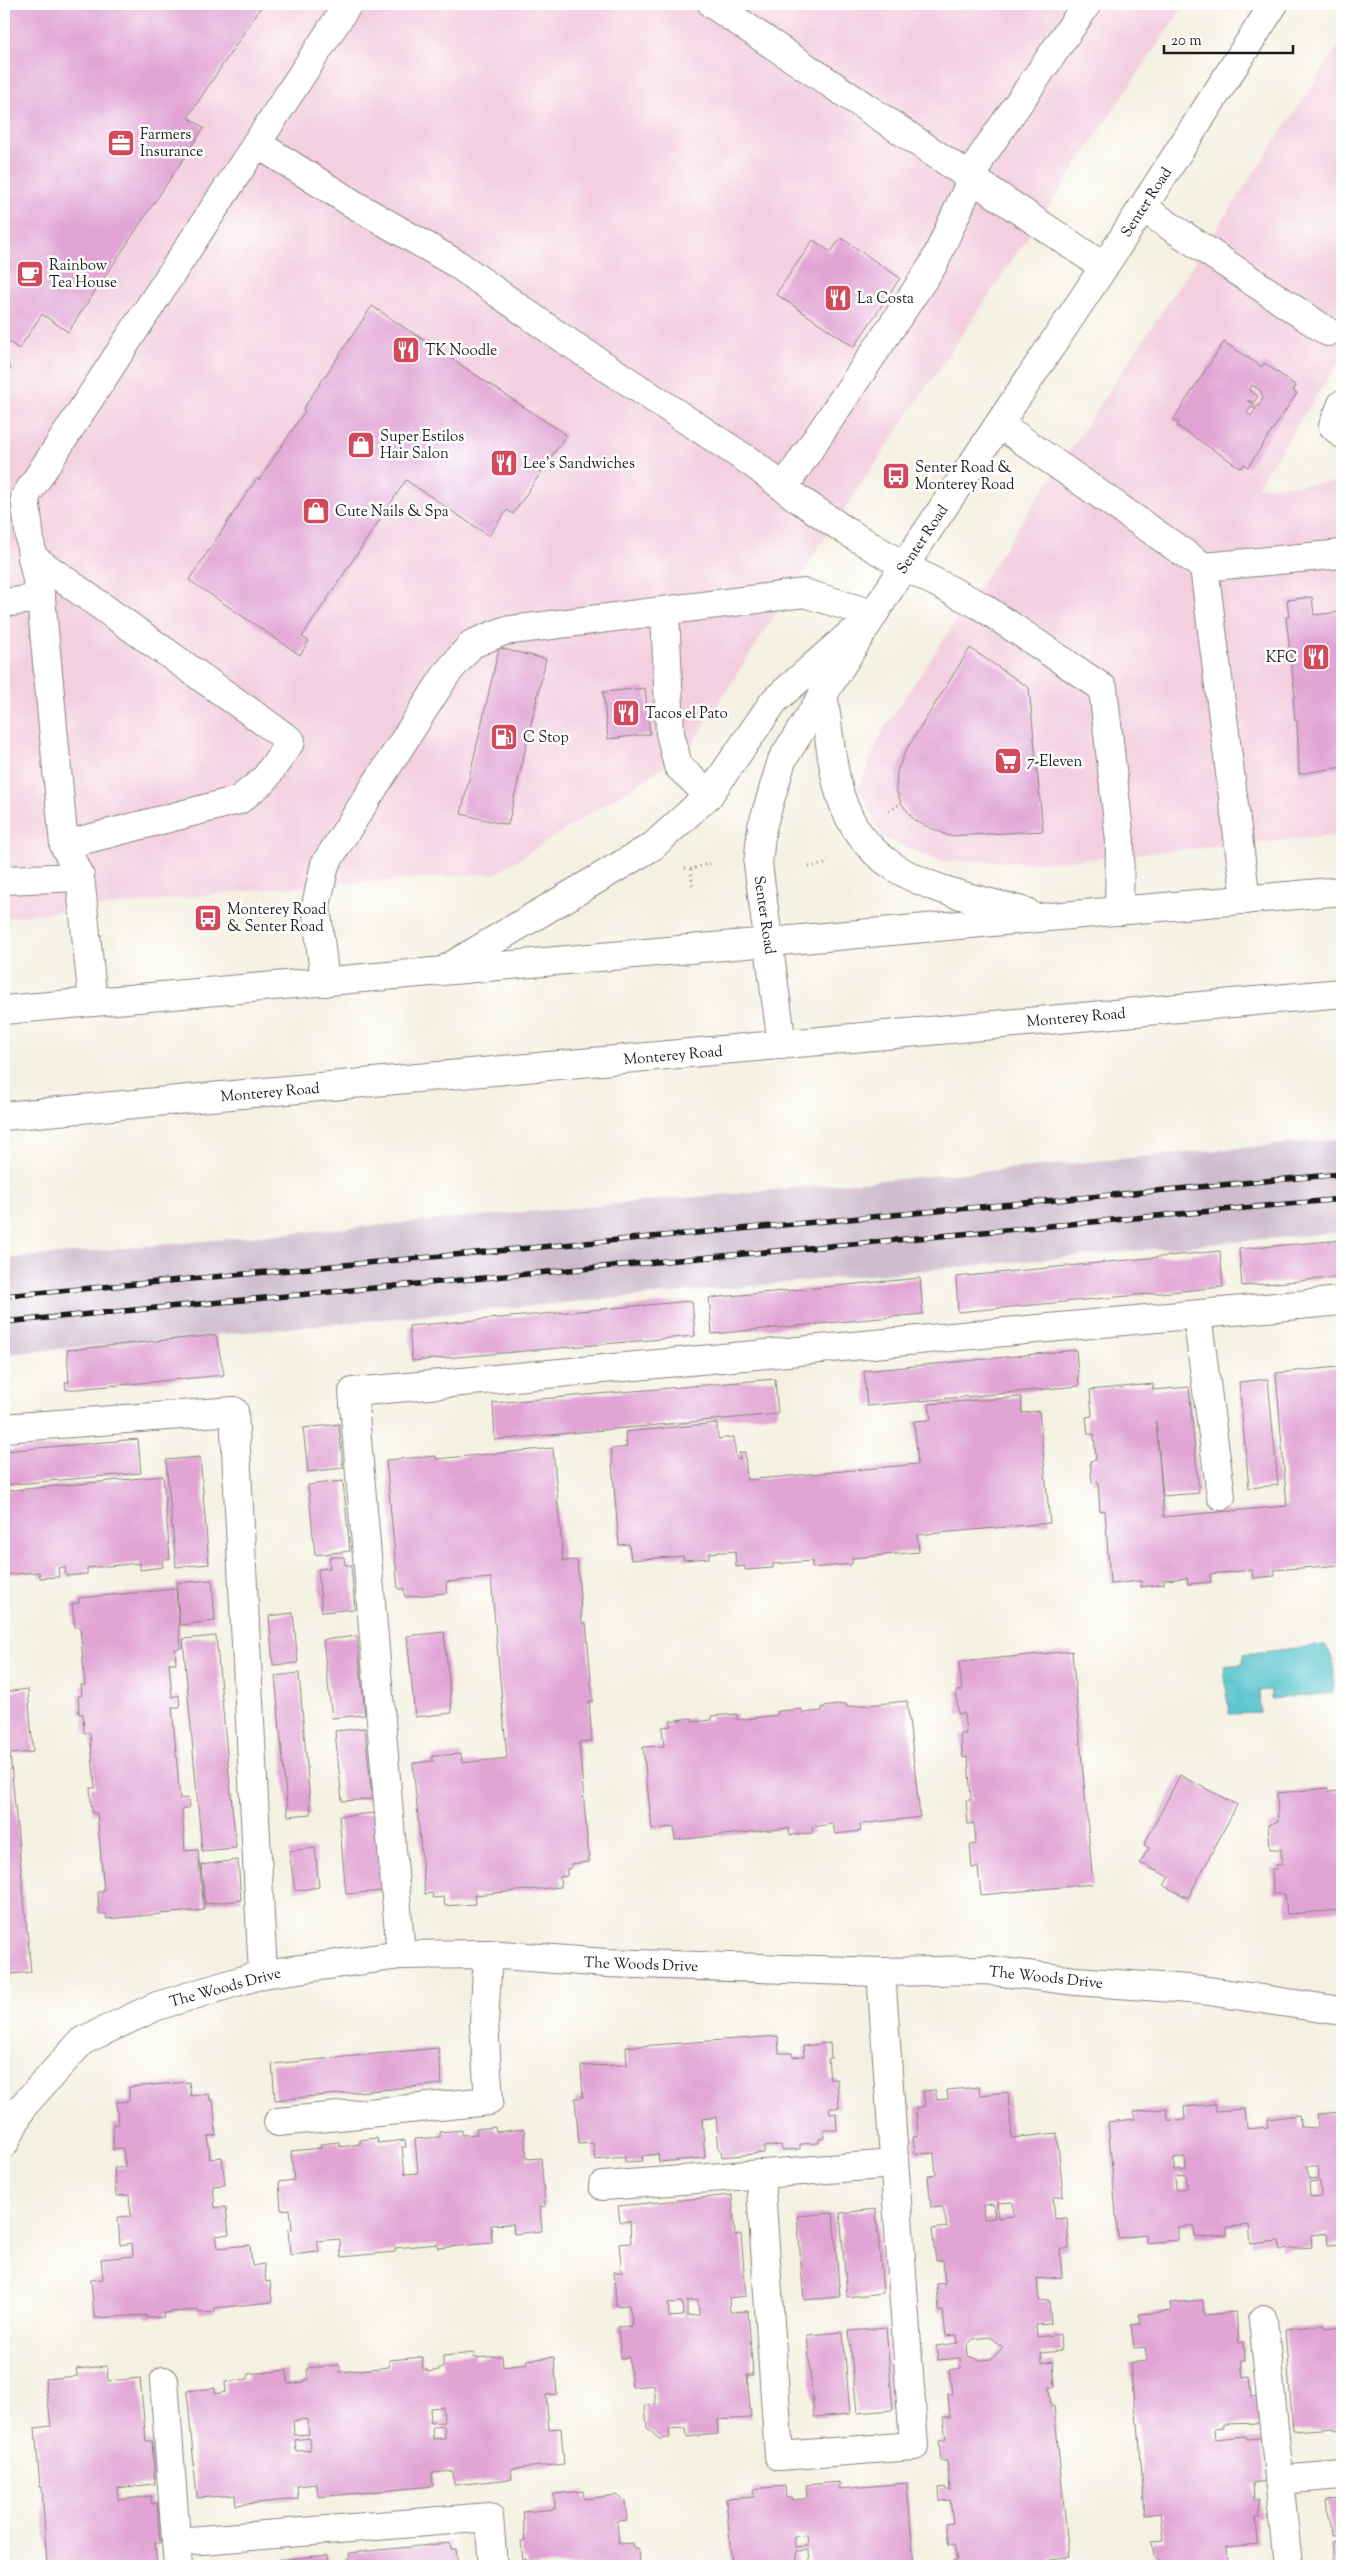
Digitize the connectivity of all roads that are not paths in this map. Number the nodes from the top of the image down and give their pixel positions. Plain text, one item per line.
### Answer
1 (348, 4) edge
2 (712, 4) edge
3 (1087, 4) edge
4 (1274, 4) edge
5 (256, 143) junction
6 (972, 179) junction
7 (1143, 208) junction
8 (1104, 267) junction
9 (1328, 332) dead end
10 (1342, 404) edge
11 (999, 424) junction
12 (1342, 434) edge
13 (784, 486) junction
14 (14, 496) edge
15 (1342, 554) edge
16 (32, 557) junction
17 (904, 566) junction
18 (1204, 567) junction
19 (41, 598) junction
20 (4, 603) edge
21 (664, 611) junction
22 (873, 614) junction
23 (823, 692) junction
24 (709, 794) junction
25 (64, 846) junction
26 (80, 877) junction
27 (4, 880) edge
28 (1342, 891) edge
29 (1246, 900) junction
30 (1119, 911) junction
31 (1042, 917) junction
32 (768, 942) junction
33 (444, 970) junction
34 (325, 982) junction
35 (1342, 993) edge
36 (94, 1002) junction
37 (4, 1010) edge
38 (782, 1045) junction
39 (4, 1116) edge
40 (1342, 1301) edge
41 (1197, 1315) junction
42 (4, 1428) edge
43 (1221, 1496) dead end
44 (488, 1954) junction
45 (402, 1955) junction
46 (881, 1972) junction
47 (263, 1974) junction
48 (1342, 2011) edge
49 (278, 2122) dead end
50 (4, 2144) edge
51 (894, 2164) junction
52 (760, 2174) junction
53 (603, 2186) dead end
54 (1263, 2320) dead end
55 (164, 2381) dead end
56 (1342, 2475) edge
57 (1279, 2480) junction
58 (177, 2554) edge
59 (493, 2566) edge
60 (1288, 2566) edge

1 - 5 main road
2 - 6 main road
3 - 6 main road
4 - 7 main road, Senter Road
5 - 13 main road
5 - 14 main road
6 - 8 main road
6 - 13 main road
7 - 8 main road, Senter Road
7 - 9 main road
8 - 11 main road, Senter Road
10 - 12 main road
11 - 17 main road, Senter Road
11 - 18 main road
13 - 17 main road
14 - 16 main road
15 - 18 main road
16 - 19 main road
16 - 25 main road
17 - 22 main road, Senter Road
17 - 30 main road
18 - 29 main road
19 - 20 main road
19 - 25 main road
21 - 22 main road
21 - 24 main road
21 - 34 main road
22 - 23 main road, Senter Road
22 - 24 main road
23 - 31 main road
23 - 32 main road, Senter Road
24 - 33 main road
25 - 26 main road
26 - 27 main road
26 - 36 main road
28 - 29 main road
29 - 30 main road
30 - 31 main road
31 - 32 main road
32 - 33 main road
32 - 38 main road, Senter Road
33 - 34 main road
34 - 36 main road
35 - 38 main road, Monterey Road
36 - 37 main road
38 - 39 main road, Monterey Road
40 - 41 main road
41 - 43 main road
41 - 45 main road
42 - 47 main road
44 - 45 main road, The Woods Drive
44 - 46 main road, The Woods Drive
44 - 49 main road
45 - 47 main road, The Woods Drive
46 - 48 main road, The Woods Drive
46 - 51 main road
47 - 50 main road, The Woods Drive
51 - 52 main road
51 - 52 main road
52 - 53 main road
54 - 57 main road
55 - 58 main road
56 - 57 main road
57 - 60 main road
58 - 59 main road

